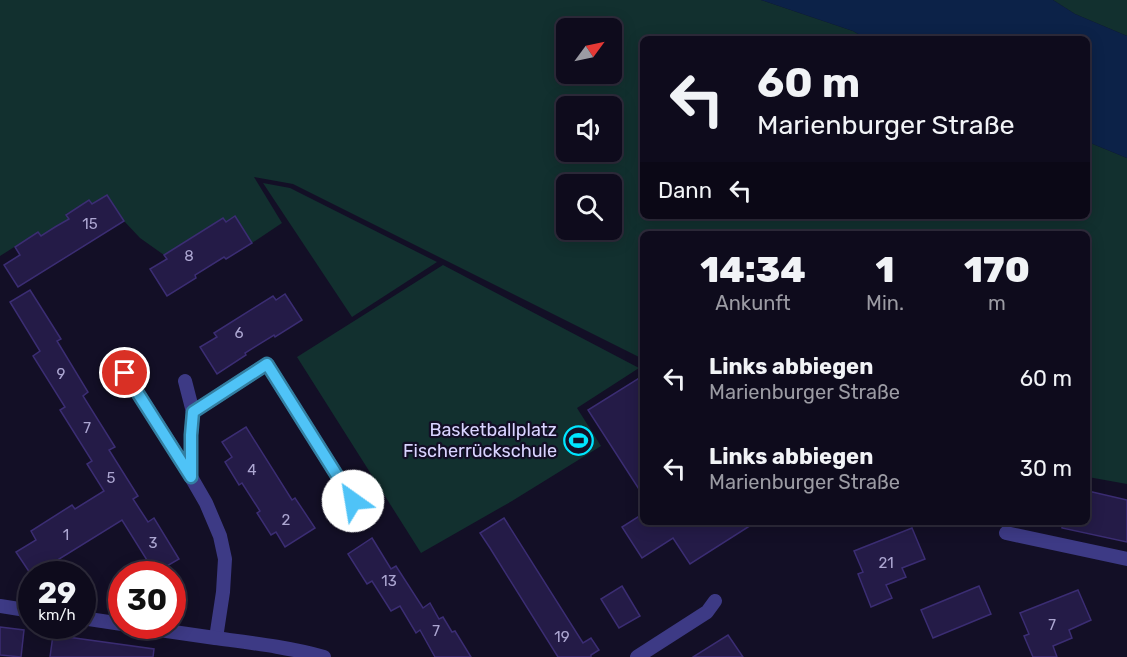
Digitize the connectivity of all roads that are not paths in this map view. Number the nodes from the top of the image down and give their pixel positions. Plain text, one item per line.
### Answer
1 (125, 373) dead end
2 (185, 381) dead end
3 (193, 412) junction
4 (191, 477) junction
5 (365, 520) dead end
6 (1006, 533) dead end
7 (1127, 559) edge
8 (715, 601) dead end
9 (0, 606) edge
10 (18, 609) edge
11 (186, 634) edge
12 (216, 638) junction
13 (324, 657) edge
14 (637, 657) edge

1 - 4 street
2 - 3 street
3 - 4 street
3 - 5 street
4 - 12 street
6 - 7 street
8 - 14 street
9 - 10 street
11 - 12 street
12 - 13 street

